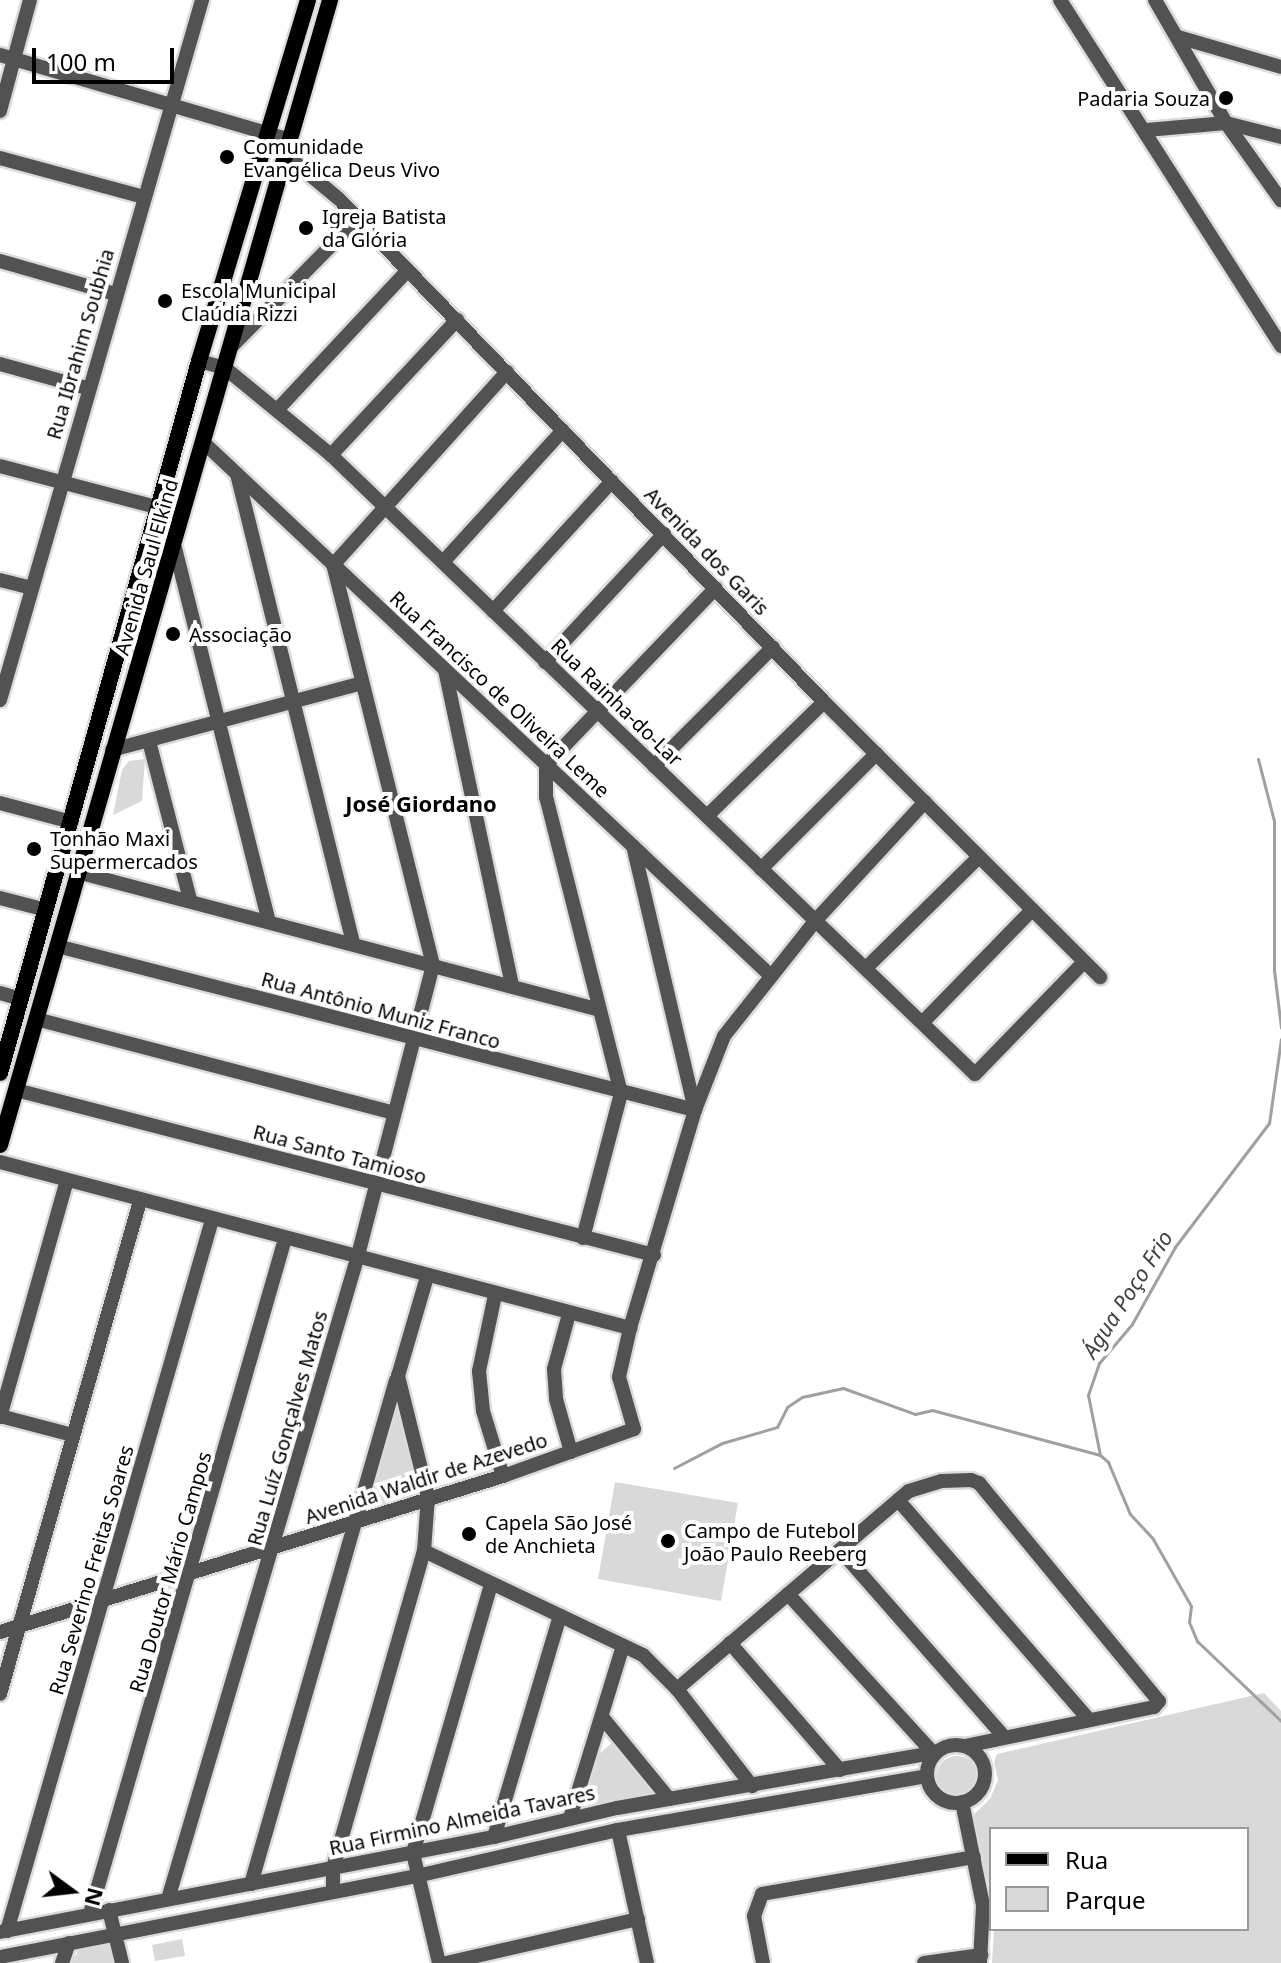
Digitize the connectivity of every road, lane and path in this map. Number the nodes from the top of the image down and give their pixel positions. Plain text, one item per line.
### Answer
1 (30, 0) edge
2 (202, 0) edge
3 (308, 0) edge
4 (330, 0) edge
5 (1060, 0) edge
6 (1155, 0) edge
7 (1178, 37) junction
8 (7, 57) edge
9 (1281, 67) edge
10 (172, 103) junction
11 (0, 111) edge
12 (1226, 123) junction
13 (1147, 130) junction
14 (269, 131) junction
15 (1281, 137) edge
16 (287, 146) junction
17 (0, 158) edge
18 (144, 197) junction
19 (1281, 200) edge
20 (358, 218) junction
21 (0, 261) edge
22 (408, 270) junction
23 (245, 290) junction
24 (115, 294) junction
25 (278, 304) junction
26 (457, 320) junction
27 (1281, 346) edge
28 (231, 347) junction
29 (199, 361) junction
30 (0, 364) edge
31 (225, 368) junction
32 (507, 372) junction
33 (87, 388) junction
34 (278, 409) junction
35 (563, 430) junction
36 (203, 442) junction
37 (331, 455) junction
38 (0, 466) edge
39 (237, 474) junction
40 (612, 481) junction
41 (61, 482) junction
42 (161, 508) junction
43 (387, 508) junction
44 (183, 514) junction
45 (664, 534) junction
46 (174, 544) junction
47 (443, 562) junction
48 (333, 565) junction
49 (0, 580) edge
50 (31, 588) junction
51 (716, 588) junction
52 (493, 611) junction
53 (773, 647) junction
54 (545, 662) junction
55 (445, 670) junction
56 (362, 683) junction
57 (1, 694) edge
58 (824, 702) junction
59 (292, 704) junction
60 (599, 713) junction
61 (219, 723) junction
62 (149, 741) junction
63 (112, 750) junction
64 (876, 754) junction
65 (546, 765) junction
66 (654, 766) junction
67 (925, 802) junction
68 (0, 803) edge
69 (707, 816) junction
70 (72, 822) junction
71 (633, 846) junction
72 (979, 857) junction
73 (761, 869) junction
74 (77, 872) junction
75 (0, 898) edge
76 (190, 900) junction
77 (46, 910) junction
78 (1032, 910) junction
79 (269, 921) junction
80 (815, 921) junction
81 (353, 944) junction
82 (57, 946) junction
83 (1084, 962) junction
84 (433, 965) junction
85 (866, 968) junction
86 (770, 975) junction
87 (1100, 977) dead end
88 (512, 986) junction
89 (0, 993) edge
90 (21, 999) junction
91 (596, 1009) junction
92 (36, 1019) junction
93 (924, 1021) junction
94 (414, 1040) junction
95 (0, 1073) edge
96 (16, 1090) junction
97 (621, 1093) junction
98 (695, 1110) junction
99 (394, 1113) junction
100 (0, 1145) edge
101 (0, 1162) edge
102 (67, 1181) junction
103 (374, 1184) junction
104 (140, 1201) junction
105 (212, 1220) junction
106 (583, 1238) junction
107 (285, 1239) junction
108 (654, 1255) junction
109 (357, 1259) junction
110 (427, 1277) junction
111 (495, 1295) junction
112 (569, 1314) junction
113 (630, 1328) junction
114 (398, 1376) junction
115 (0, 1416) edge
116 (73, 1435) junction
117 (571, 1452) junction
118 (503, 1476) junction
119 (428, 1497) junction
120 (898, 1500) junction
121 (354, 1523) junction
122 (274, 1548) junction
123 (840, 1550) junction
124 (424, 1551) junction
125 (190, 1574) junction
126 (491, 1584) junction
127 (788, 1594) junction
128 (104, 1601) junction
129 (560, 1616) junction
130 (19, 1627) junction
131 (0, 1632) edge
132 (730, 1643) junction
133 (623, 1646) junction
134 (677, 1689) junction
135 (0, 1694) edge
136 (602, 1717) junction
137 (1089, 1720) junction
138 (1004, 1737) junction
139 (966, 1746) junction
140 (933, 1753) junction
141 (840, 1770) junction
142 (926, 1776) junction
143 (752, 1786) junction
144 (669, 1799) junction
145 (962, 1802) junction
146 (570, 1818) junction
147 (618, 1830) junction
148 (494, 1837) junction
149 (413, 1853) junction
150 (974, 1857) junction
151 (333, 1868) junction
152 (421, 1875) junction
153 (251, 1884) junction
154 (333, 1892) junction
155 (168, 1899) junction
156 (109, 1910) junction
157 (90, 1914) junction
158 (638, 1919) junction
159 (4, 1931) edge
160 (115, 1935) junction
161 (69, 1943) junction
162 (0, 1957) edge
163 (980, 1959) edge
164 (62, 1963) edge
165 (122, 1963) edge
166 (439, 1963) edge
167 (446, 1963) edge
168 (647, 1963) edge
169 (763, 1963) edge
170 (924, 1963) edge

1 - 8 street
2 - 10 street, Rua Ibrahim Soubhia
3 - 14 main road, Avenida Saul Elkind
4 - 16 main road, Avenida Saul Elkind
5 - 13 street
6 - 7 street
7 - 9 street
7 - 12 street
8 - 10 street, Avenida dos Garis
8 - 11 street
10 - 14 street, Avenida dos Garis
10 - 18 street, Rua Ibrahim Soubhia
12 - 13 street
12 - 15 street
12 - 19 street
13 - 27 street
14 - 16 street, Avenida dos Garis
14 - 29 main road, Avenida Saul Elkind
16 - 20 street, Avenida dos Garis
16 - 23 main road, Avenida Saul Elkind
17 - 18 street
18 - 24 street, Rua Ibrahim Soubhia
20 - 22 street, Avenida dos Garis
20 - 25 street
21 - 24 street
22 - 26 street, Avenida dos Garis
22 - 34 street
23 - 25 street
23 - 28 main road, Avenida Saul Elkind
24 - 33 street, Rua Ibrahim Soubhia
25 - 28 street
26 - 32 street, Avenida dos Garis
26 - 37 street
28 - 31 main road, Avenida Saul Elkind
29 - 31 street
29 - 42 main road, Avenida Saul Elkind
30 - 33 street
31 - 34 street, Rua Rainha-do-Lar
31 - 36 main road, Avenida Saul Elkind
32 - 35 street, Avenida dos Garis
32 - 43 street
33 - 41 street, Rua Ibrahim Soubhia
34 - 37 street, Rua Rainha-do-Lar
35 - 40 street, Avenida dos Garis
35 - 47 street
36 - 39 street, Rua Francisco de Oliveira Leme
36 - 44 main road, Avenida Saul Elkind
37 - 43 street, Rua Rainha-do-Lar
38 - 41 street
39 - 48 street, Rua Francisco de Oliveira Leme
39 - 59 street
40 - 45 street, Avenida dos Garis
40 - 52 street
41 - 42 street
41 - 50 street, Rua Ibrahim Soubhia
42 - 44 street
42 - 70 main road, Avenida Saul Elkind
43 - 47 street, Rua Rainha-do-Lar
43 - 48 street
44 - 46 main road, Avenida Saul Elkind
45 - 51 street, Avenida dos Garis
45 - 54 street
46 - 61 street
46 - 63 main road, Avenida Saul Elkind
47 - 52 street, Rua Rainha-do-Lar
48 - 55 street, Rua Francisco de Oliveira Leme
48 - 56 street
49 - 50 street
50 - 57 street, Rua Ibrahim Soubhia
51 - 53 street, Avenida dos Garis
51 - 60 street
52 - 54 street, Rua Rainha-do-Lar
53 - 58 street, Avenida dos Garis
53 - 66 street
54 - 60 street, Rua Rainha-do-Lar
55 - 65 street, Rua Francisco de Oliveira Leme
55 - 88 street
56 - 59 street
56 - 84 street
58 - 64 street, Avenida dos Garis
58 - 69 street
59 - 61 street
59 - 81 street
60 - 65 street
60 - 66 street, Rua Rainha-do-Lar
61 - 62 street
61 - 79 street
62 - 63 street
62 - 76 street
63 - 74 main road, Avenida Saul Elkind
64 - 67 street, Avenida dos Garis
64 - 73 street
65 - 71 street, Rua Francisco de Oliveira Leme
65 - 91 street
66 - 69 street, Rua Rainha-do-Lar
67 - 72 street, Avenida dos Garis
67 - 80 street
68 - 70 street
69 - 73 street, Rua Rainha-do-Lar
70 - 77 main road, Avenida Saul Elkind
71 - 86 street, Rua Francisco de Oliveira Leme
71 - 98 street
72 - 78 street, Avenida dos Garis
72 - 85 street
73 - 80 street, Rua Rainha-do-Lar
74 - 76 street
74 - 82 main road, Avenida Saul Elkind
75 - 77 street
76 - 79 street
77 - 90 main road, Avenida Saul Elkind
78 - 83 street, Avenida dos Garis
78 - 93 street
79 - 81 street
80 - 85 street, Rua Rainha-do-Lar
80 - 86 street
81 - 84 street
82 - 92 main road, Avenida Saul Elkind
82 - 94 street, Rua Antônio Muniz Franco
83 - 87 street, Avenida dos Garis
83 - 93 street, Rua Rainha-do-Lar
84 - 88 street
84 - 94 street, Rua Luíz Gonçalves Matos
85 - 93 street, Rua Rainha-do-Lar
86 - 98 street
88 - 91 street
89 - 90 street
90 - 95 main road, Avenida Saul Elkind
91 - 97 street
92 - 96 main road, Avenida Saul Elkind
92 - 99 street
94 - 97 street, Rua Antônio Muniz Franco
94 - 99 street, Rua Luíz Gonçalves Matos
96 - 100 main road, Avenida Saul Elkind
96 - 103 street, Rua Santo Tamioso
97 - 98 street, Rua Antônio Muniz Franco
97 - 106 street
98 - 108 street
99 - 103 street, Rua Luíz Gonçalves Matos
101 - 102 street
102 - 104 street
102 - 115 street
103 - 106 street, Rua Santo Tamioso
103 - 109 street, Rua Luíz Gonçalves Matos
104 - 105 street
104 - 116 street
105 - 107 street
105 - 128 street, Rua Severino Freitas Soares
106 - 108 street, Rua Santo Tamioso
107 - 109 street
107 - 125 street, Rua Doutor Mário Campos
108 - 113 street
109 - 110 street
109 - 122 street, Rua Luíz Gonçalves Matos
110 - 111 street
110 - 114 street
111 - 112 street
111 - 118 street
112 - 113 street
112 - 117 street
113 - 117 street, Avenida Waldir de Azevedo
114 - 119 street
114 - 121 street
115 - 116 street
116 - 130 street
117 - 118 street, Avenida Waldir de Azevedo
118 - 119 street, Avenida Waldir de Azevedo
119 - 121 street, Avenida Waldir de Azevedo
119 - 124 street
120 - 123 street
120 - 137 street
120 - 137 street, Rua Firmino Almeida Tavares
121 - 122 street, Avenida Waldir de Azevedo
121 - 153 street
122 - 125 street, Avenida Waldir de Azevedo
122 - 155 street, Rua Luíz Gonçalves Matos
123 - 127 street
123 - 138 street
124 - 126 street
124 - 151 street
125 - 128 street, Avenida Waldir de Azevedo
125 - 157 street, Rua Doutor Mário Campos
126 - 129 street
126 - 149 street
127 - 132 street
127 - 140 street
128 - 130 street, Avenida Waldir de Azevedo
128 - 159 street, Rua Severino Freitas Soares
129 - 133 street
129 - 148 street
130 - 131 street, Avenida Waldir de Azevedo
130 - 135 street
132 - 134 street
132 - 141 street
133 - 134 street
133 - 136 street
134 - 143 street
136 - 144 street
136 - 146 street
137 - 138 street, Rua Firmino Almeida Tavares
138 - 139 street, Rua Firmino Almeida Tavares
139 - 140 street, Rua Firmino Almeida Tavares
139 - 145 street
140 - 141 street, Rua Firmino Almeida Tavares
140 - 142 street
141 - 143 street, Rua Firmino Almeida Tavares
142 - 145 street
142 - 147 street, Rua Firmino Almeida Tavares
143 - 144 street, Rua Firmino Almeida Tavares
144 - 146 street, Rua Firmino Almeida Tavares
145 - 150 street
146 - 148 street, Rua Firmino Almeida Tavares
147 - 152 street, Rua Firmino Almeida Tavares
147 - 158 street
148 - 149 street, Rua Firmino Almeida Tavares
149 - 151 street, Rua Firmino Almeida Tavares
149 - 152 street
150 - 163 street
150 - 169 street
151 - 153 street, Rua Firmino Almeida Tavares
151 - 154 street
152 - 154 street, Rua Firmino Almeida Tavares
152 - 166 street
153 - 155 street, Rua Firmino Almeida Tavares
154 - 160 street, Rua Firmino Almeida Tavares
155 - 156 street, Rua Firmino Almeida Tavares
156 - 157 street, Rua Firmino Almeida Tavares
156 - 160 street
157 - 159 street, Rua Firmino Almeida Tavares
158 - 167 street
158 - 168 street
160 - 161 street, Rua Firmino Almeida Tavares
160 - 165 street
161 - 162 street, Rua Firmino Almeida Tavares
161 - 164 street
163 - 170 street

